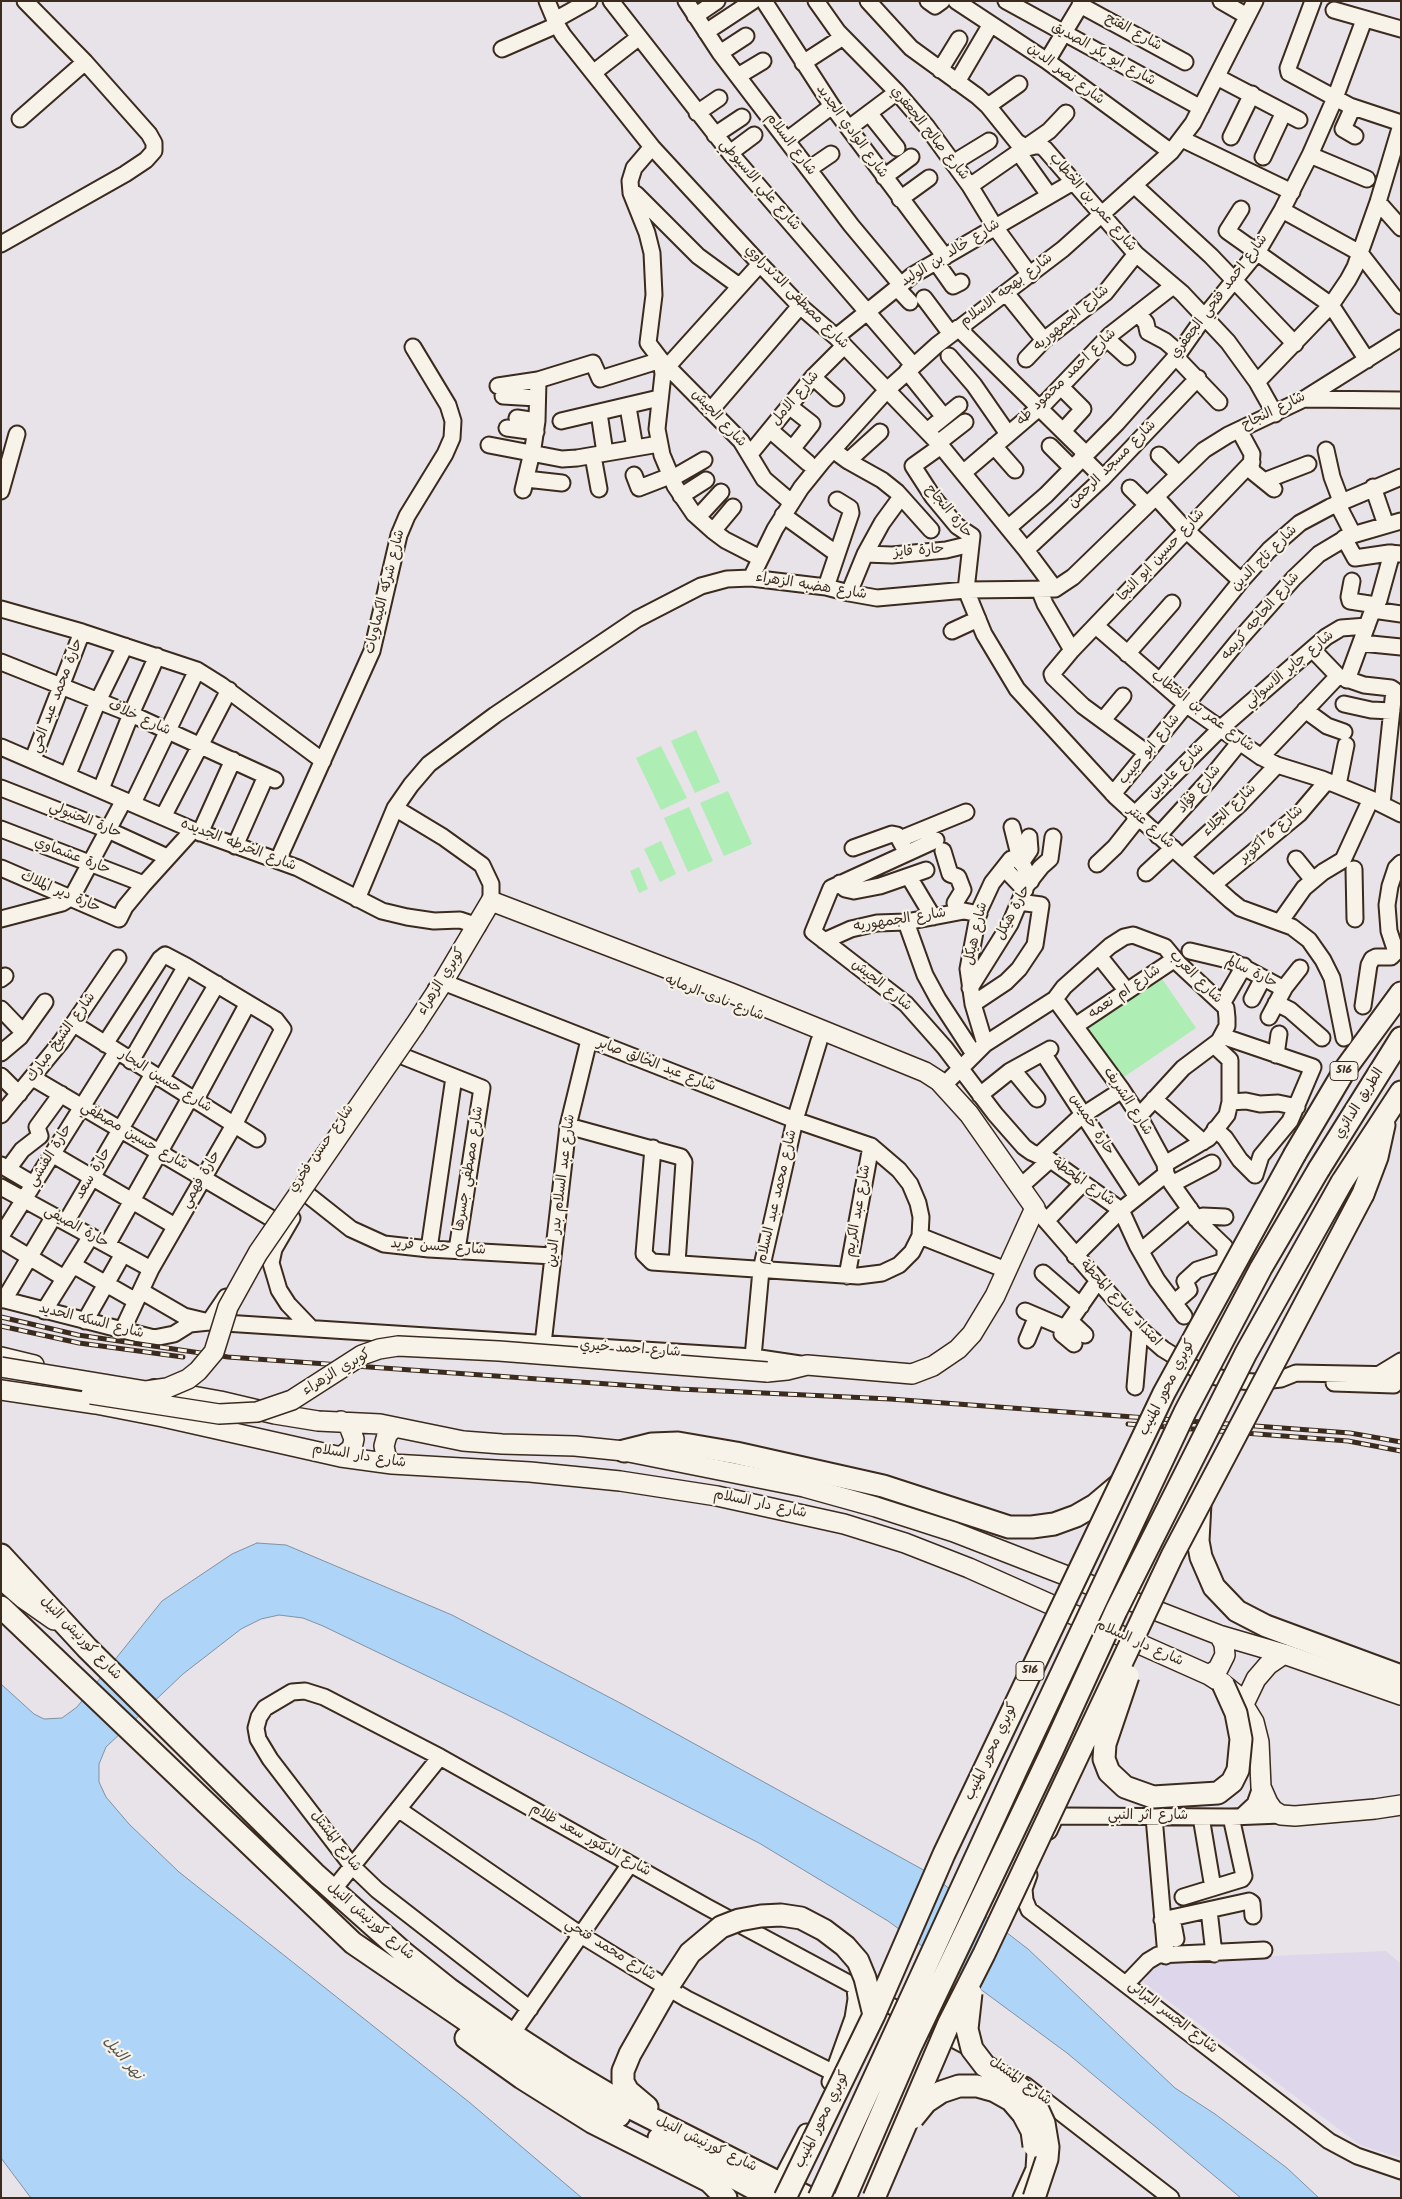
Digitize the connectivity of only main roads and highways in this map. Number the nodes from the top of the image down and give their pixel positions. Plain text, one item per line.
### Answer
1 (485, 913) junction
2 (1401, 993) edge
3 (1401, 1038) edge
4 (943, 1086) junction
5 (1401, 1092) edge
6 (1385, 1115) junction
7 (1319, 1170) joint
8 (1040, 1215) joint
9 (1, 1357) edge
10 (807, 1365) joint
11 (1, 1367) edge
12 (1, 1378) edge
13 (1, 1390) edge
14 (341, 1421) junction
15 (394, 1427) junction
16 (624, 1451) junction
17 (341, 1457) junction
18 (392, 1464) junction
19 (1120, 1484) junction
20 (1201, 1497) junction
21 (1, 1555) edge
22 (1, 1579) edge
23 (1156, 1593) junction
24 (1, 1607) edge
25 (69, 1628) junction
26 (1219, 1635) junction
27 (1284, 1654) junction
28 (1401, 1676) edge
29 (1216, 1679) junction
30 (1401, 1695) edge
31 (1244, 1704) junction
32 (1401, 1805) edge
33 (353, 1943) junction
34 (973, 1978) junction
35 (874, 2015) junction
36 (674, 2129) junction
37 (895, 2148) junction
38 (779, 2192) edge
39 (726, 2198) edge
40 (809, 2198) edge
41 (819, 2198) edge
42 (845, 2198) edge
43 (874, 2198) edge
44 (1021, 2198) edge
45 (1034, 2198) edge

1 - 4 main road, شارع نادى الرمايه
1 - 4 main road, شارع نادى الرمايه
1 - 11 main road, كوبري الزهراء, bridge
2 - 19 highway, كوبري محور المنيب / 516, bridge
3 - 7 highway, الطريق الدائري / 516
4 - 8 main road, شارع نادى الرمايه
5 - 6 highway, الطريق الدائري
6 - 20 highway, الطريق الدائري, bridge
6 - 42 highway, الطريق الدائري, bridge
7 - 41 highway, كوبري محور المنيب / 516, bridge
8 - 10 main road, شارع احمد خيري
9 - 14 main road, شارع دار السلام
10 - 12 main road, كوبري الزهراء, bridge
13 - 17 main road, شارع دار السلام
14 - 15 main road, شارع دار السلام
14 - 17 main road
15 - 16 main road, شارع دار السلام
15 - 18 main road
16 - 19 highway
16 - 26 main road, شارع دار السلام
17 - 18 main road, شارع دار السلام
18 - 29 main road, شارع دار السلام
19 - 35 highway, كوبري محور المنيب / 516, bridge
20 - 23 highway, bridge
20 - 28 highway, bridge
21 - 25 highway, شارع كورنيش النيل
22 - 25 main road
23 - 29 highway, bridge
23 - 34 highway, bridge
24 - 33 highway, شارع كورنيش النيل
25 - 36 highway, شارع كورنيش النيل
26 - 27 main road, شارع دار السلام
26 - 29 main road
27 - 30 main road, شارع دار السلام
27 - 31 main road
29 - 31 main road, شارع دار السلام
31 - 32 main road, شارع دار السلام
33 - 38 highway, شارع كورنيش النيل
33 - 39 highway
34 - 37 highway, bridge
34 - 45 highway, bridge
35 - 36 highway, bridge
35 - 38 highway, كوبري محور المنيب / 516, bridge
36 - 38 highway, شارع كورنيش النيل
37 - 43 highway, bridge
37 - 44 highway, bridge
38 - 40 highway, شارع كورنيش النيل

